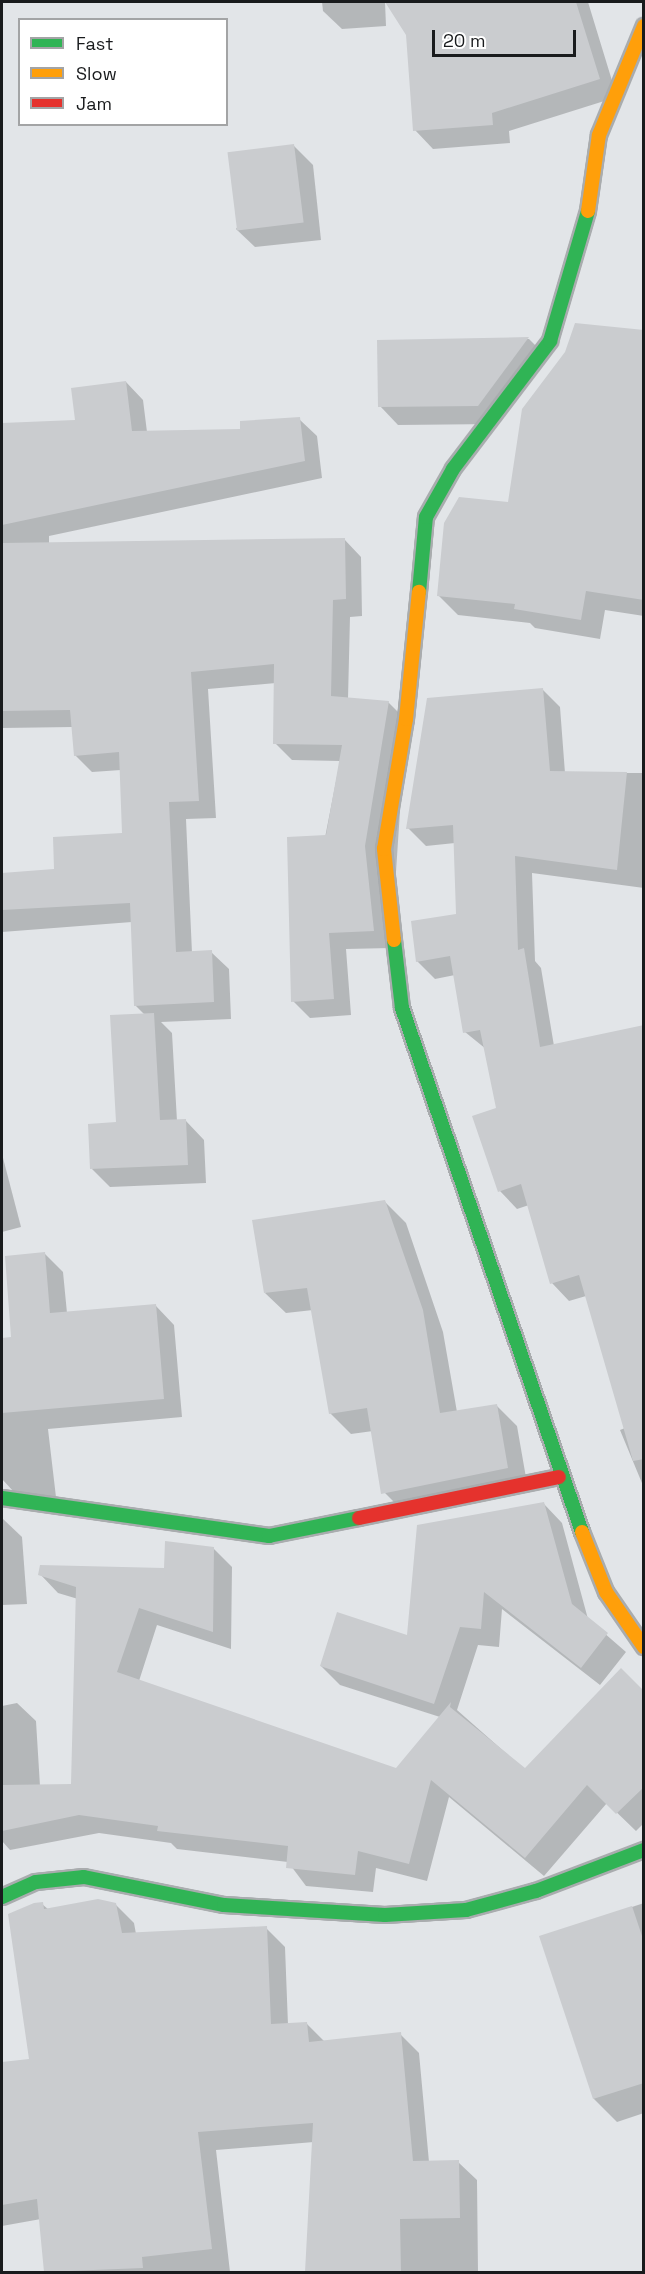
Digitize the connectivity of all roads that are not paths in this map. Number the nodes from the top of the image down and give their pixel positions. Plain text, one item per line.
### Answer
1 (644, 26) edge
2 (559, 1477) junction
3 (2, 1498) edge
4 (644, 1647) edge
5 (644, 1850) edge
6 (2, 1897) edge

1 - 2 street
2 - 3 street
2 - 4 street
5 - 6 street

